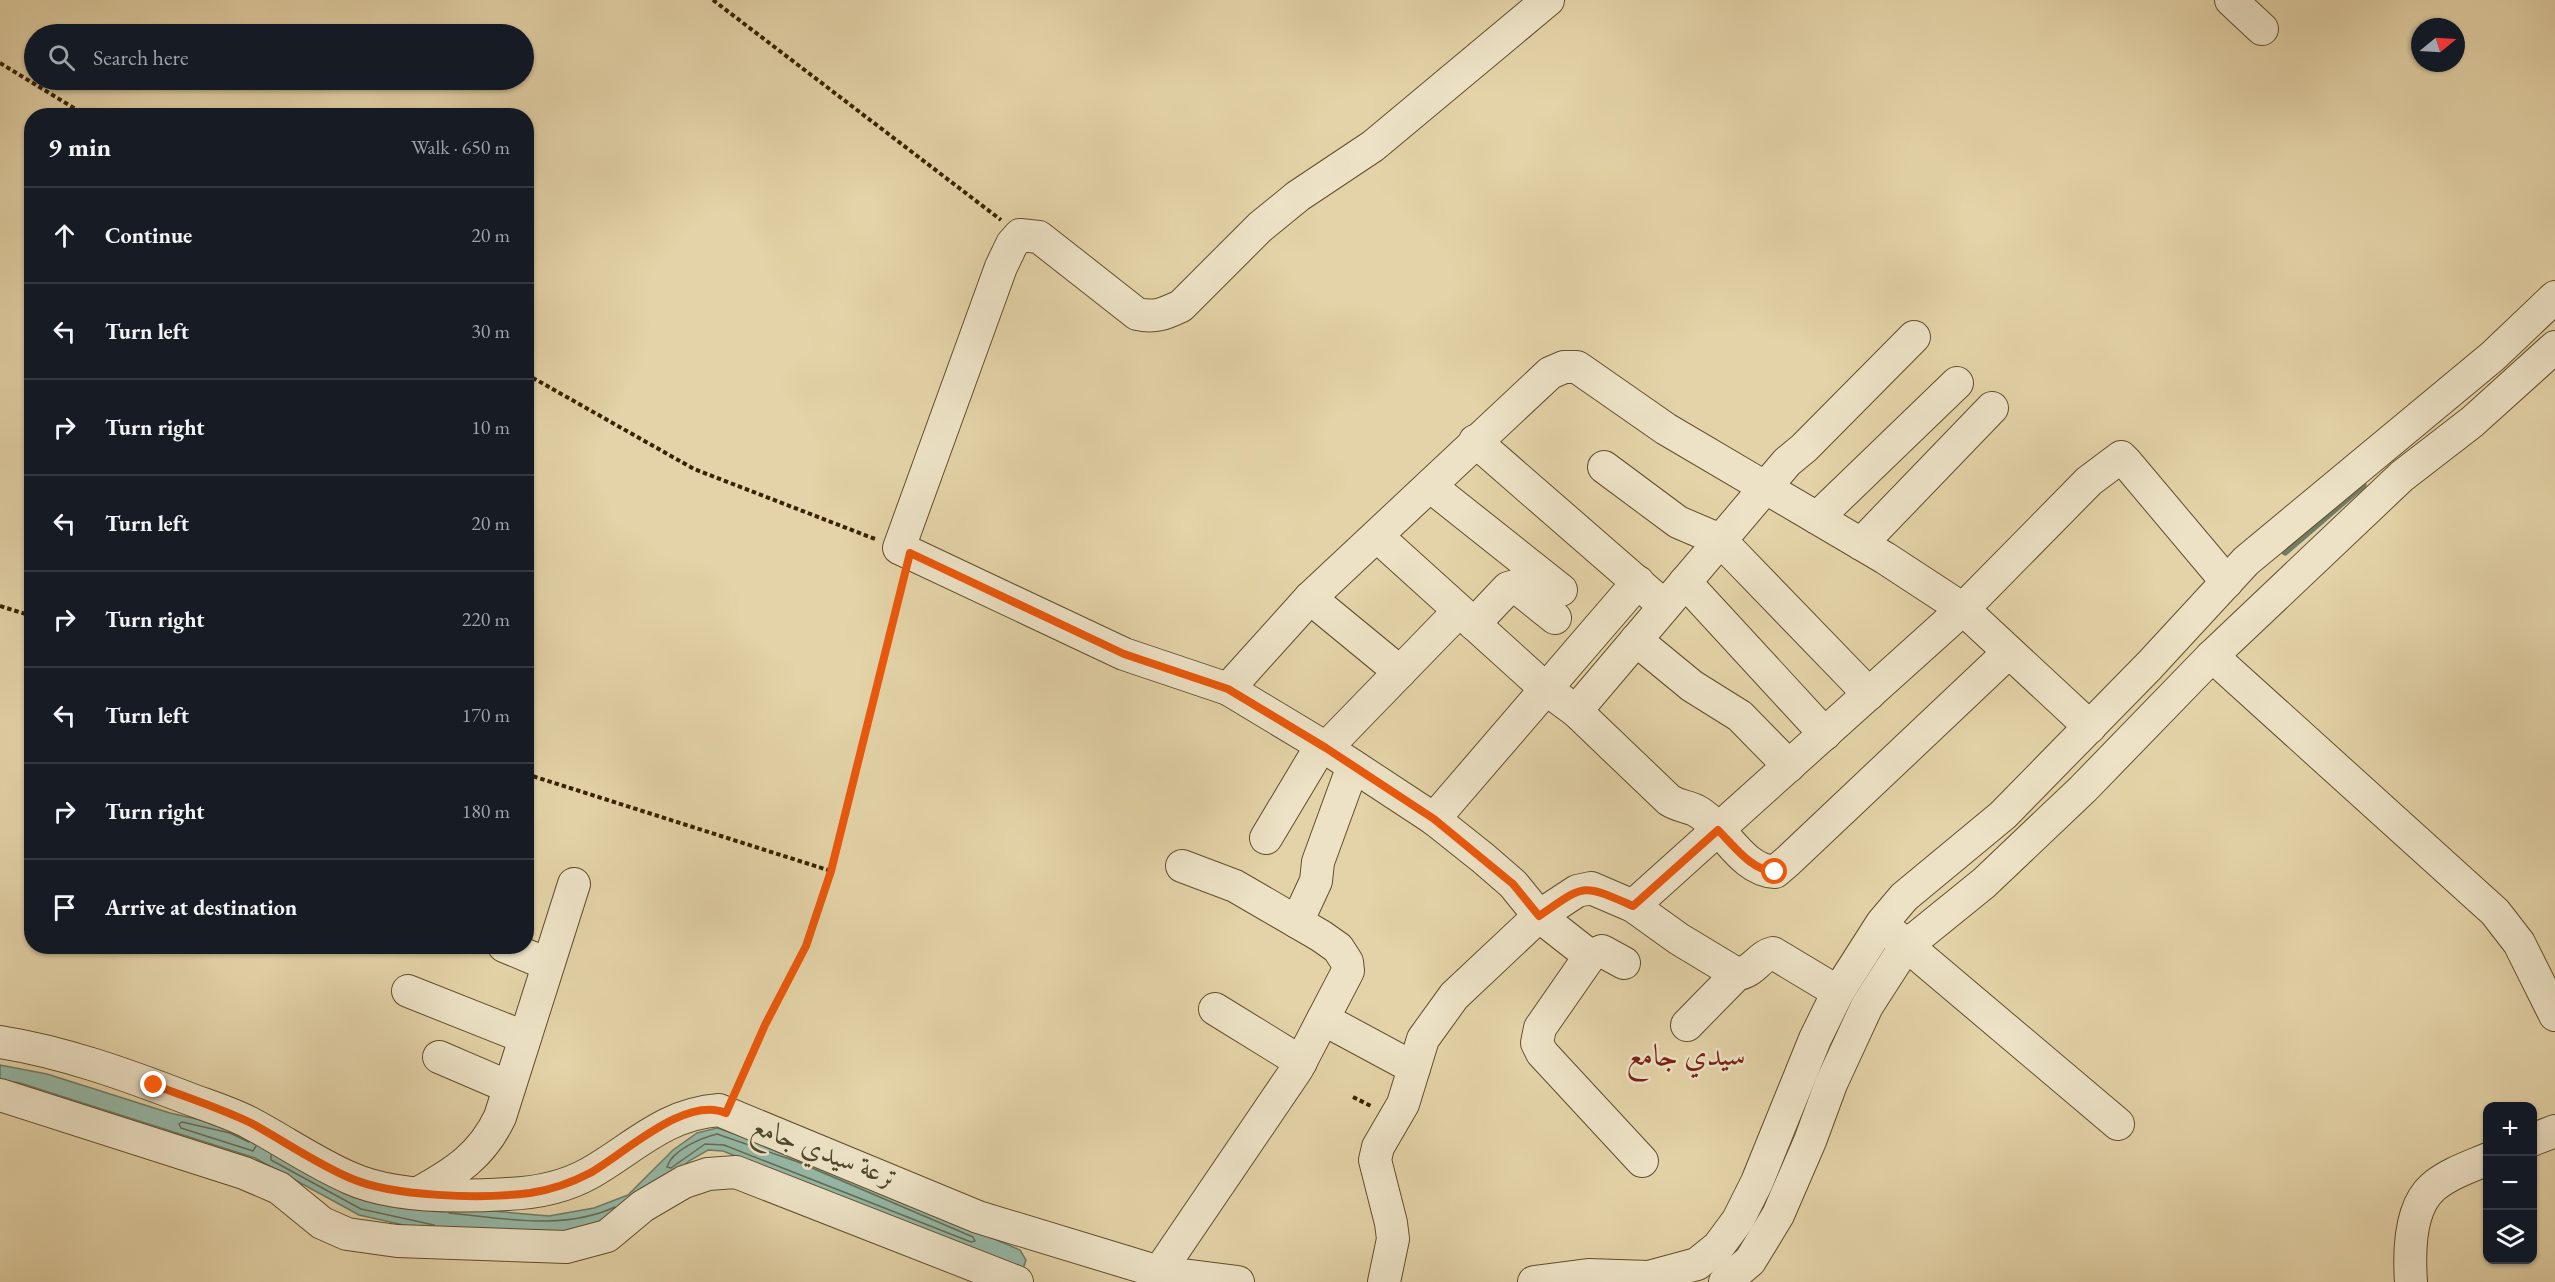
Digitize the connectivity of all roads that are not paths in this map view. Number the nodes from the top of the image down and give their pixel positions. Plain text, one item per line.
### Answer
1 (1548, 0) edge
2 (2231, 0) edge
3 (2262, 29) dead end
4 (2555, 297) edge
5 (1914, 337) dead end
6 (2555, 347) edge
7 (1957, 383) dead end
8 (1992, 408) dead end
9 (1475, 441) junction
10 (1604, 467) dead end
11 (1430, 486) junction
12 (1764, 488) junction
13 (1817, 518) junction
14 (1378, 537) junction
15 (1719, 540) junction
16 (1862, 544) junction
17 (1638, 582) junction
18 (1685, 582) junction
19 (2228, 582) junction
20 (1310, 598) junction
21 (1664, 607) junction
22 (1964, 609) junction
23 (1467, 617) junction
24 (1636, 640) junction
25 (2009, 652) junction
26 (2212, 656) junction
27 (1400, 672) junction
28 (1228, 689) junction
29 (1546, 689) junction
30 (1869, 694) junction
31 (1576, 711) junction
32 (2090, 727) junction
33 (1825, 734) junction
34 (1324, 747) junction
35 (1353, 766) junction
36 (1789, 766) junction
37 (1434, 819) junction
38 (1718, 830) junction
39 (1266, 838) dead end
40 (1182, 866) dead end
41 (574, 884) dead end
42 (1633, 906) junction
43 (1539, 916) junction
44 (1297, 922) junction
45 (1882, 923) junction
46 (1905, 947) junction
47 (523, 954) edge
48 (1590, 956) junction
49 (1624, 963) dead end
50 (547, 964) junction
51 (1737, 974) junction
52 (408, 991) dead end
53 (1838, 992) junction
54 (1215, 1009) dead end
55 (2555, 1015) edge
56 (1323, 1019) junction
57 (1687, 1024) dead end
58 (524, 1037) junction
59 (0, 1042) edge
60 (439, 1057) dead end
61 (1301, 1062) junction
62 (1414, 1068) junction
63 (509, 1087) junction
64 (0, 1095) edge
65 (2118, 1124) dead end
66 (2555, 1131) edge
67 (2537, 1138) edge
68 (1642, 1161) dead end
69 (2483, 1161) edge
70 (420, 1192) junction
71 (1035, 1234) junction
72 (1159, 1272) junction
73 (1017, 1282) edge
74 (1238, 1282) edge
75 (1384, 1282) edge
76 (1534, 1282) edge
77 (1725, 1282) edge
78 (2411, 1282) edge

1 - 28 street
2 - 3 street
4 - 19 street
5 - 12 street
6 - 26 street
7 - 13 street
8 - 16 street
9 - 11 street
9 - 12 street
9 - 17 street
10 - 15 street
11 - 14 street
11 - 23 street
12 - 13 street
12 - 15 street
13 - 16 street
14 - 20 street
14 - 23 street
15 - 18 street
15 - 30 street
16 - 22 street
17 - 21 street
17 - 29 street
18 - 21 street
18 - 33 street
19 - 22 street
19 - 32 street
20 - 27 street
20 - 28 street
21 - 24 street
22 - 25 street
22 - 30 street
23 - 27 street
23 - 29 street
24 - 31 street
24 - 36 street
25 - 32 street
25 - 38 street
26 - 46 street
26 - 55 street
27 - 34 street
28 - 34 street
29 - 31 street
29 - 37 street
30 - 33 street
31 - 38 street
32 - 45 street
33 - 36 street
34 - 35 street
34 - 39 street
35 - 37 street
35 - 44 street
36 - 38 street
37 - 43 street
38 - 42 street
40 - 44 street
41 - 50 street
42 - 43 street
42 - 51 street
43 - 48 street
43 - 62 street
44 - 56 street
45 - 46 street
45 - 53 street
46 - 65 street
46 - 77 street
47 - 50 street
48 - 49 street
48 - 68 street
50 - 58 street
51 - 53 street
51 - 57 street
52 - 58 street
53 - 76 street
54 - 61 street
56 - 61 street
56 - 62 street
58 - 63 street
59 - 70 street
60 - 63 street
61 - 72 street
62 - 75 street
63 - 70 street
64 - 73 street
66 - 67 street
69 - 78 street
70 - 71 street
71 - 72 street
71 - 73 street
72 - 74 street

